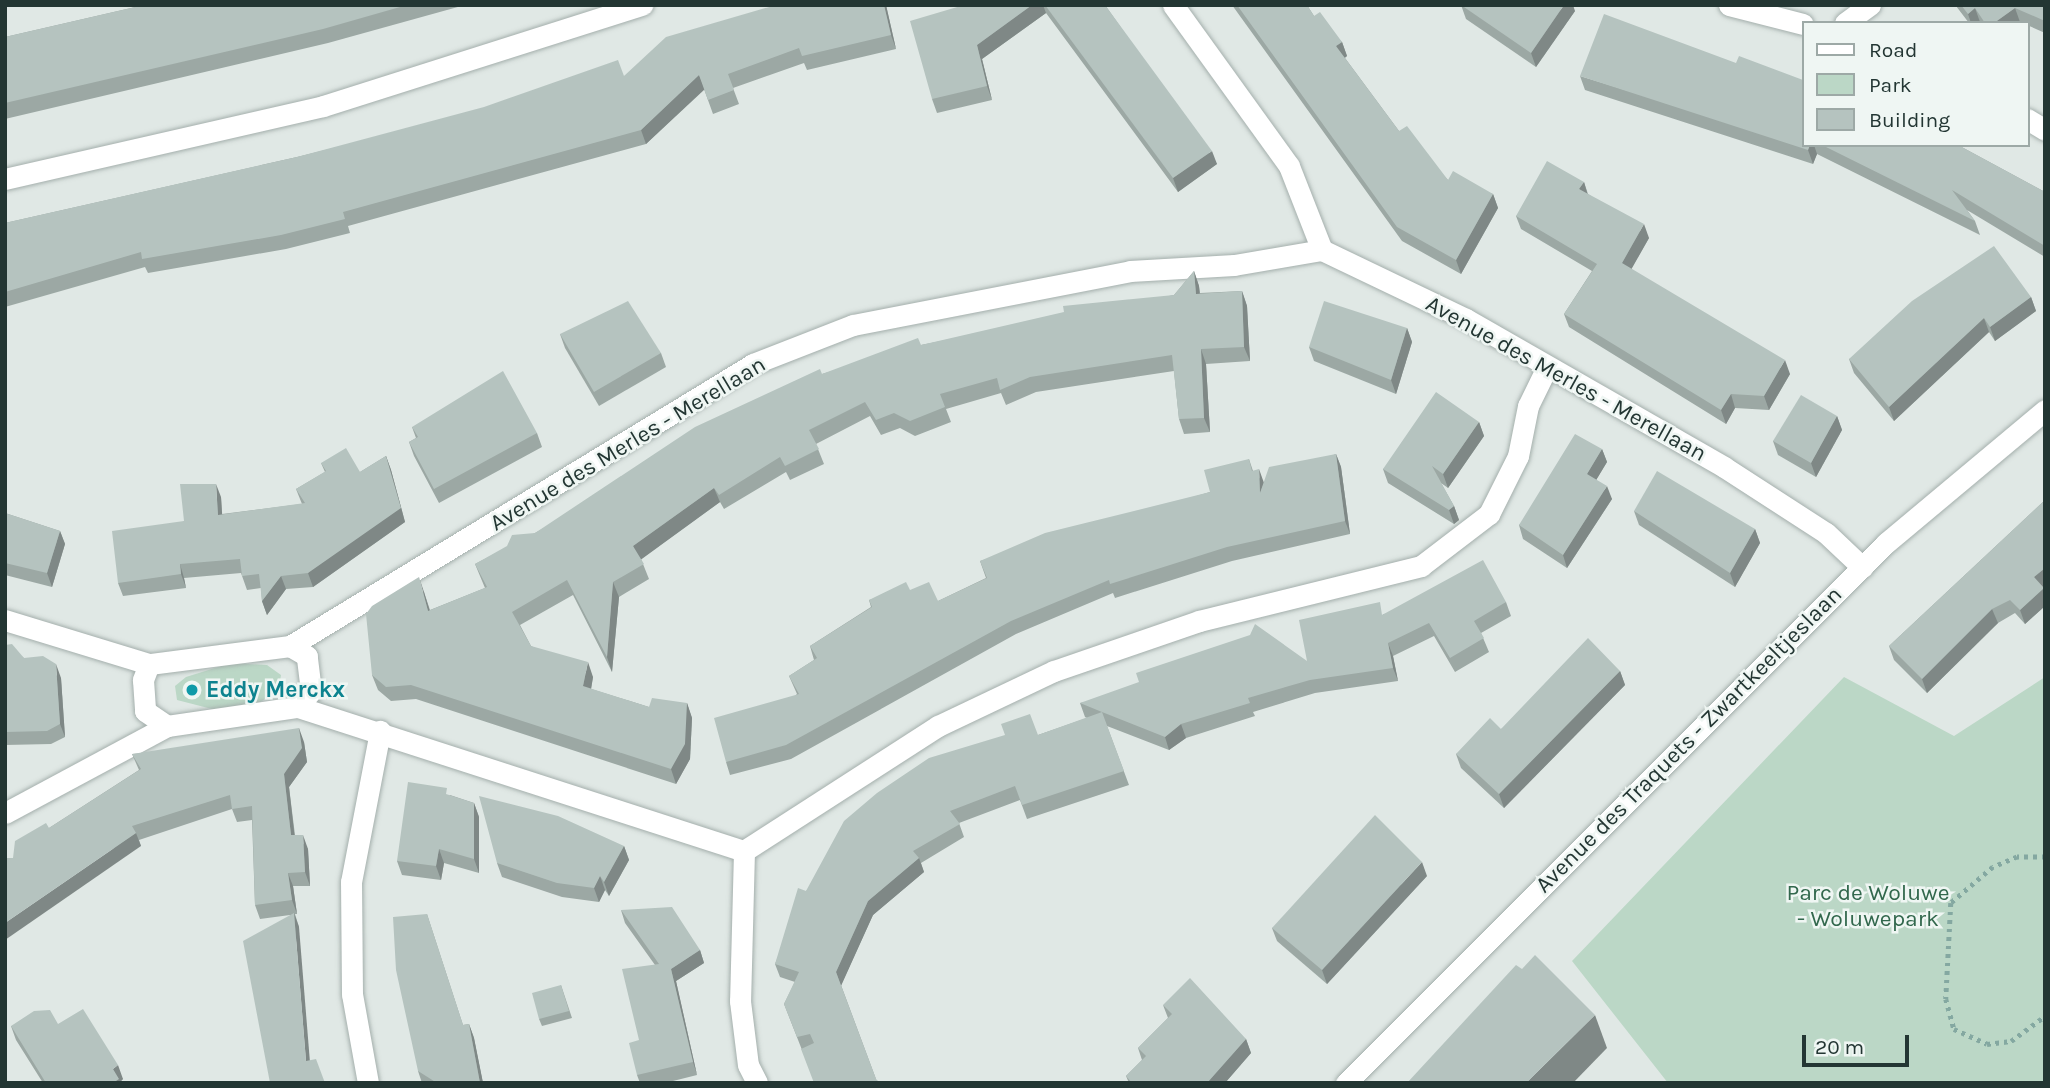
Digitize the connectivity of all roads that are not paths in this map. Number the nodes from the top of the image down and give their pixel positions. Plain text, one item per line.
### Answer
1 (642, 5) edge
2 (1173, 5) edge
3 (1729, 5) edge
4 (1870, 5) edge
5 (1848, 21) edge
6 (1801, 23) edge
7 (2029, 121) edge
8 (2045, 130) edge
9 (5, 179) edge
10 (1322, 250) junction
11 (1547, 367) junction
12 (2045, 410) edge
13 (1862, 566) junction
14 (5, 620) edge
15 (290, 646) junction
16 (149, 664) junction
17 (298, 707) junction
18 (167, 726) junction
19 (380, 731) junction
20 (5, 813) edge
21 (744, 851) junction
22 (368, 1083) edge
23 (757, 1083) edge
24 (1346, 1083) edge

1 - 9 street
2 - 10 street
3 - 6 street
4 - 5 street
7 - 8 street
10 - 11 street, Avenue des Merles - Merellaan
10 - 15 street, Avenue des Merles - Merellaan
11 - 13 street, Avenue des Merles - Merellaan
11 - 21 street
12 - 13 street, Avenue des Traquets - Zwartkeeltjeslaan
13 - 24 street, Avenue des Traquets - Zwartkeeltjeslaan
14 - 16 street
15 - 16 street
15 - 17 street
16 - 18 street
17 - 18 street
17 - 19 street
18 - 20 street
19 - 21 street
19 - 22 street
21 - 23 street

